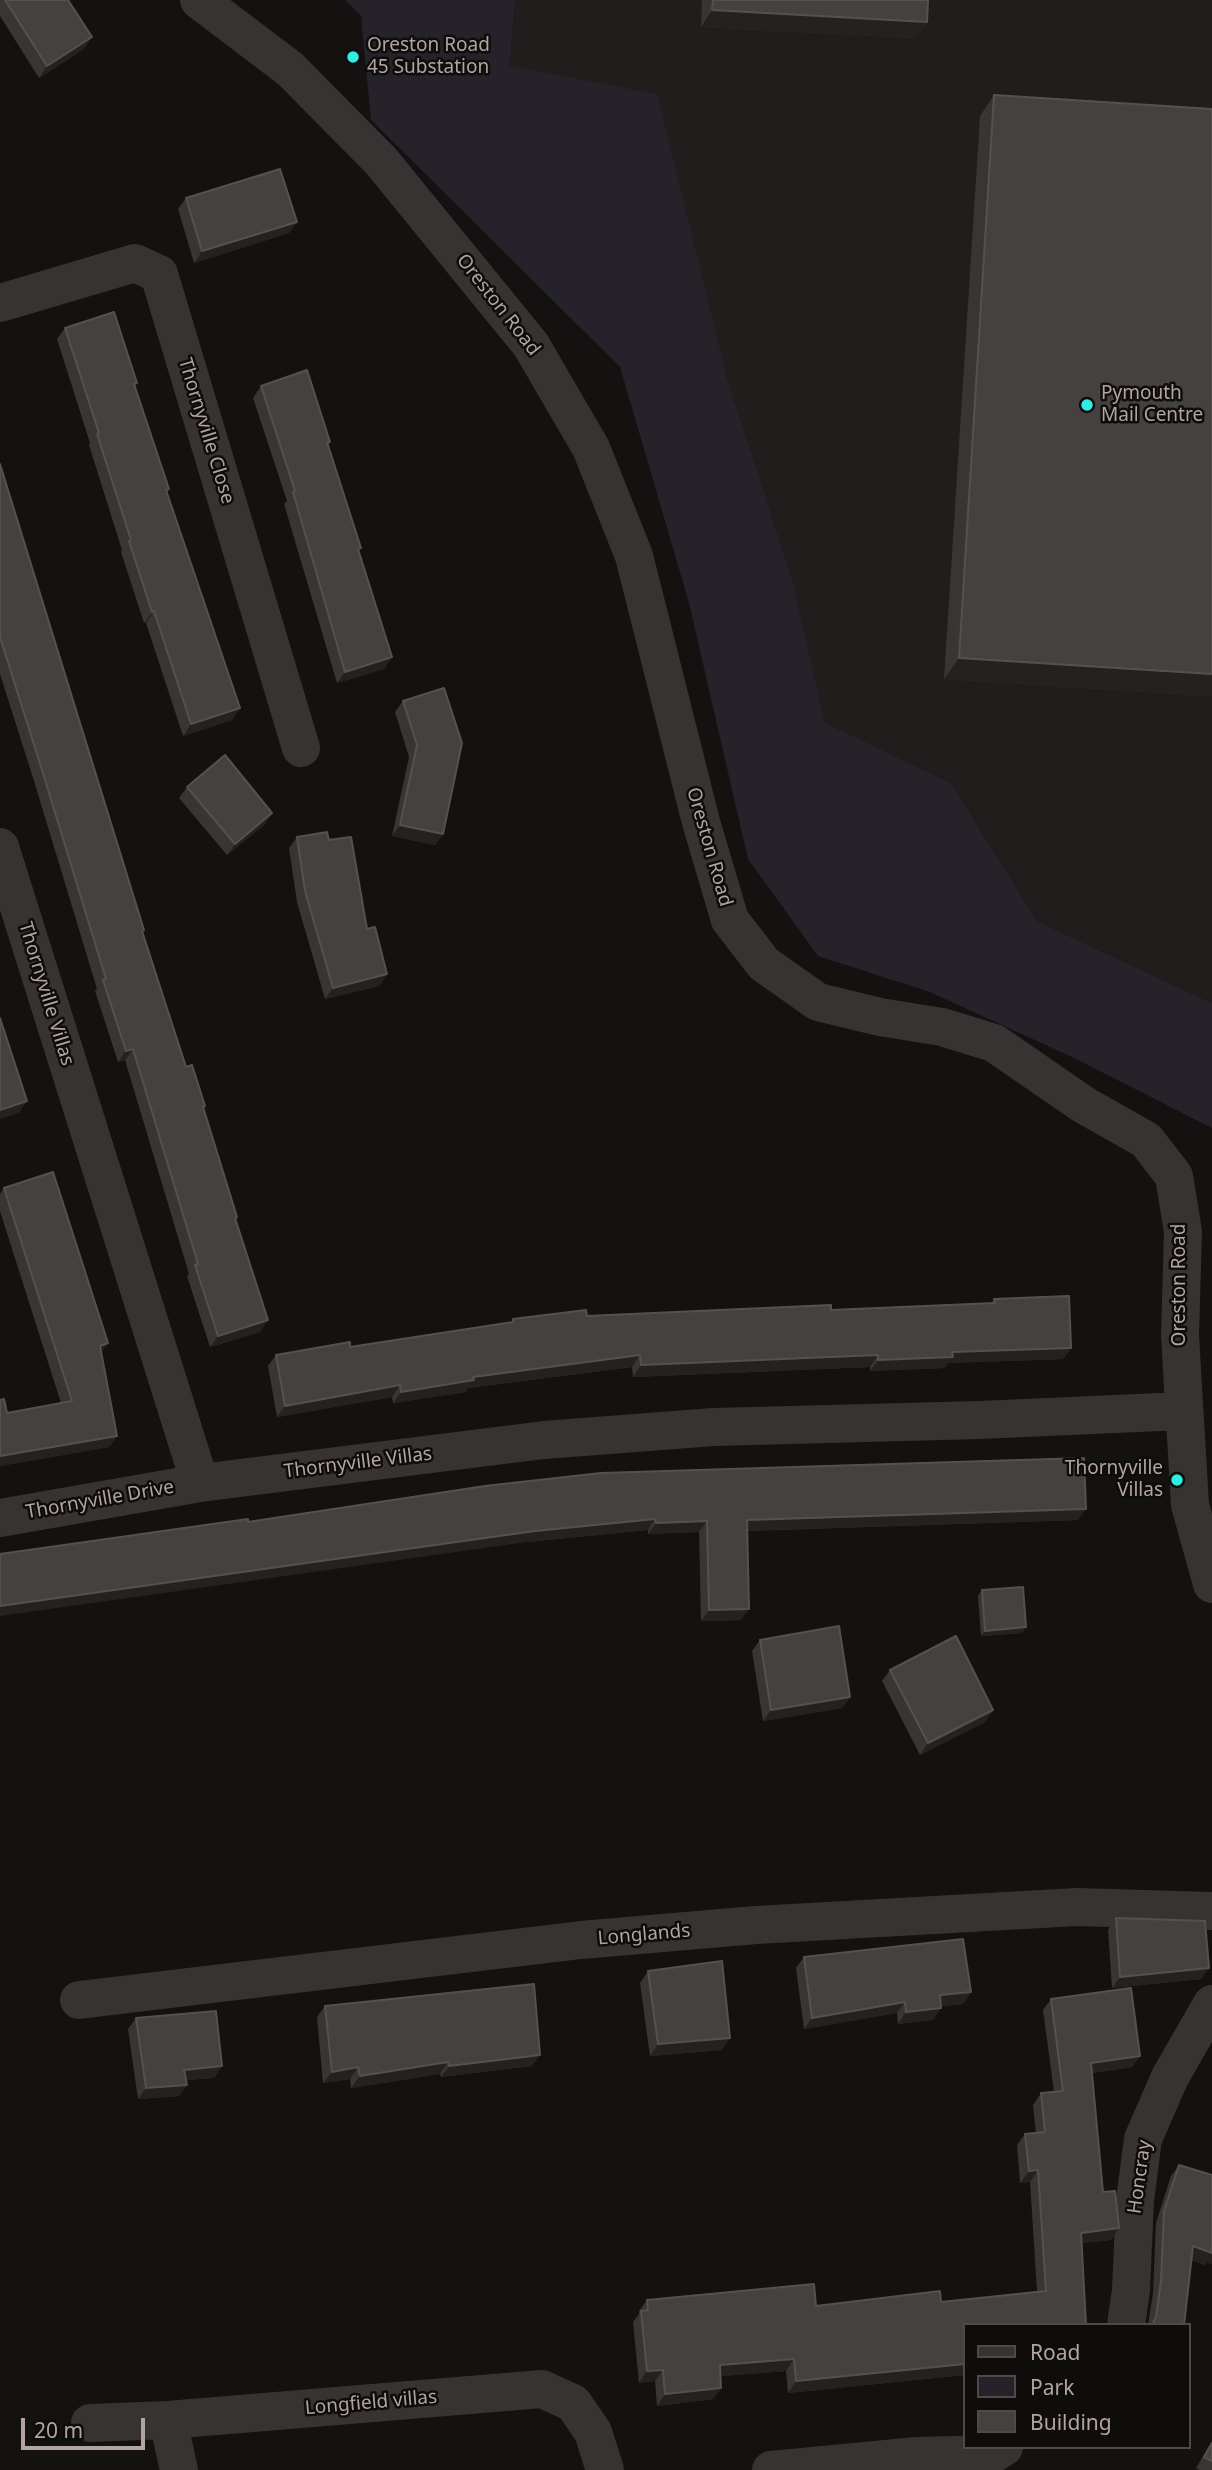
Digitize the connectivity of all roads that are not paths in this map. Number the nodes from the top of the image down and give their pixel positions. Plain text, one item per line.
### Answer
1 (199, 0) edge
2 (0, 303) edge
3 (301, 748) dead end
4 (0, 846) edge
5 (1183, 1411) junction
6 (200, 1483) junction
7 (0, 1518) edge
8 (1212, 1584) edge
9 (1212, 1911) edge
10 (79, 2000) dead end
11 (1212, 2004) edge
12 (1126, 2323) edge
13 (169, 2420) junction
14 (90, 2423) dead end
15 (1001, 2449) edge
16 (179, 2470) edge
17 (605, 2470) edge
18 (771, 2470) edge

1 - 5 street, Oreston Road
2 - 3 street, Thornyville Close
4 - 6 street, Thornyville Villas
5 - 6 street, Thornyville Villas
5 - 8 street, Oreston Road
6 - 7 street, Thornyville Drive
9 - 10 street, Longlands
11 - 12 street, Honcray
13 - 14 street, Longfield villas
13 - 16 street
13 - 17 street, Longfield villas
15 - 18 street

